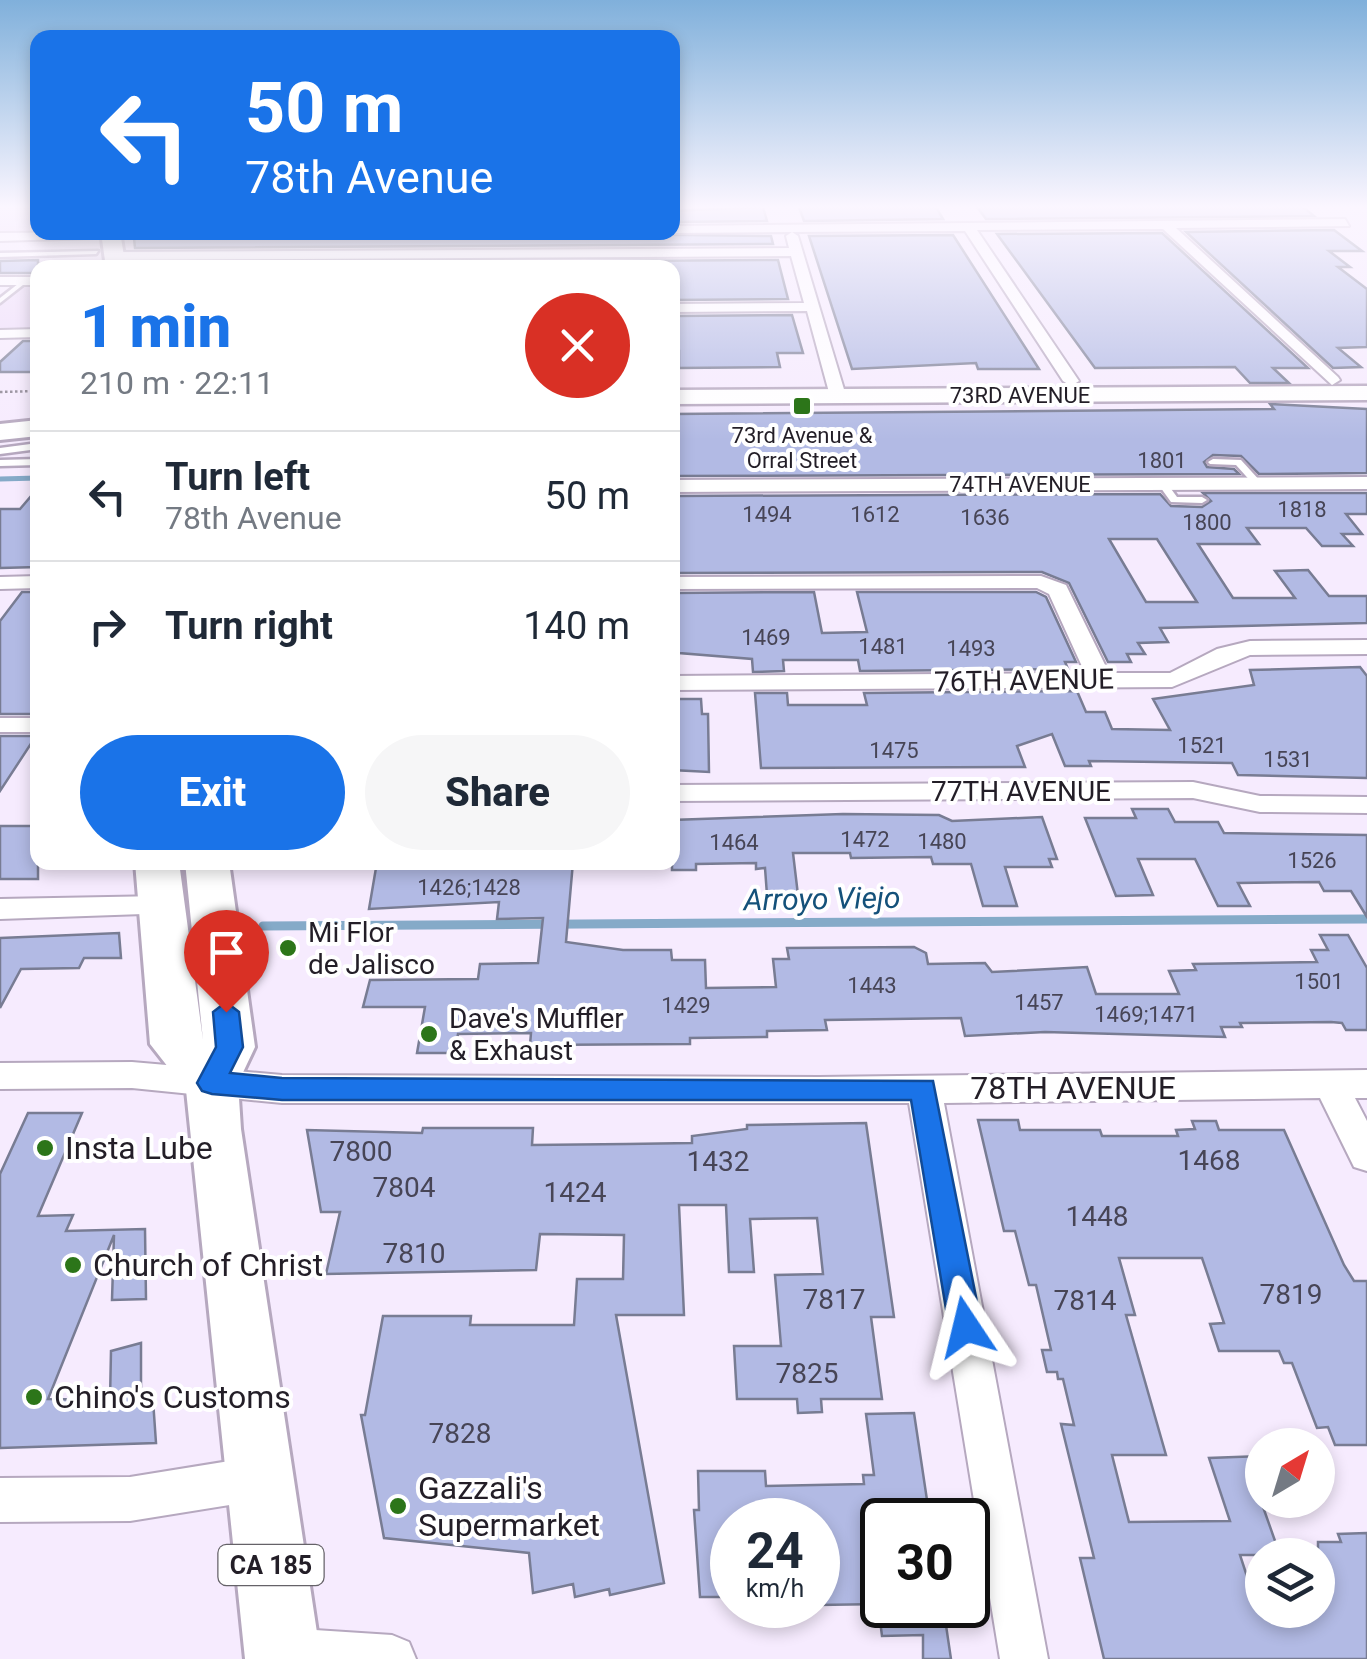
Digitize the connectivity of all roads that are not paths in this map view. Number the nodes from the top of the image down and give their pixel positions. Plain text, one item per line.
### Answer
1 (26, 284) edge
2 (806, 284) edge
3 (1007, 284) edge
4 (1229, 284) edge
5 (0, 302) edge
6 (812, 307) junction
7 (680, 308) edge
8 (0, 312) edge
9 (0, 334) edge
10 (30, 334) edge
11 (1332, 380) junction
12 (1367, 380) edge
13 (1071, 381) junction
14 (680, 384) edge
15 (835, 389) junction
16 (1367, 392) edge
17 (680, 397) edge
18 (30, 410) edge
19 (0, 414) edge
20 (30, 429) edge
21 (0, 432) edge
22 (30, 447) edge
23 (0, 451) edge
24 (30, 462) edge
25 (1213, 462) dead end
26 (0, 463) edge
27 (1367, 482) edge
28 (1258, 483) junction
29 (1162, 484) junction
30 (680, 486) edge
31 (1202, 500) dead end
32 (0, 582) edge
33 (30, 582) edge
34 (680, 584) edge
35 (1367, 648) edge
36 (1098, 678) junction
37 (680, 683) edge
38 (30, 725) edge
39 (0, 726) edge
40 (680, 793) edge
41 (1367, 805) edge
42 (208, 870) edge
43 (160, 884) edge
44 (0, 909) edge
45 (0, 1076) edge
46 (212, 1083) junction
47 (1367, 1084) edge
48 (1331, 1085) junction
49 (924, 1089) junction
50 (1367, 1156) edge
51 (260, 1478) junction
52 (0, 1500) edge
53 (283, 1655) edge
54 (392, 1659) edge
55 (1024, 1659) edge

1 - 5 lane
2 - 6 street
3 - 13 street
4 - 11 street
5 - 8 lane
6 - 7 street
6 - 15 street
9 - 10 street
11 - 12 main road, 73RD AVENUE
11 - 13 main road, 73RD AVENUE
13 - 15 main road, 73RD AVENUE
14 - 15 main road, 73RD AVENUE
15 - 16 main road, 73RD AVENUE
15 - 17 main road, 73RD AVENUE
18 - 19 main road
20 - 21 main road
22 - 23 lane
24 - 26 lane
25 - 28 lane
27 - 28 street, 74TH AVENUE
28 - 29 street, 74TH AVENUE
29 - 30 street, 74TH AVENUE
29 - 31 lane
32 - 33 street
34 - 36 street
35 - 36 street, 76TH AVENUE
36 - 37 street, 76TH AVENUE
38 - 39 street
40 - 41 street, 77TH AVENUE
42 - 46 main road, CA 185
43 - 44 street
43 - 46 main road
45 - 46 street, 78TH AVENUE
46 - 49 street, 78TH AVENUE
46 - 51 main road, CA 185
47 - 48 street, 78TH AVENUE
48 - 49 street, 78TH AVENUE
48 - 50 street
49 - 55 street
51 - 52 street
51 - 53 main road, CA 185
53 - 54 street

